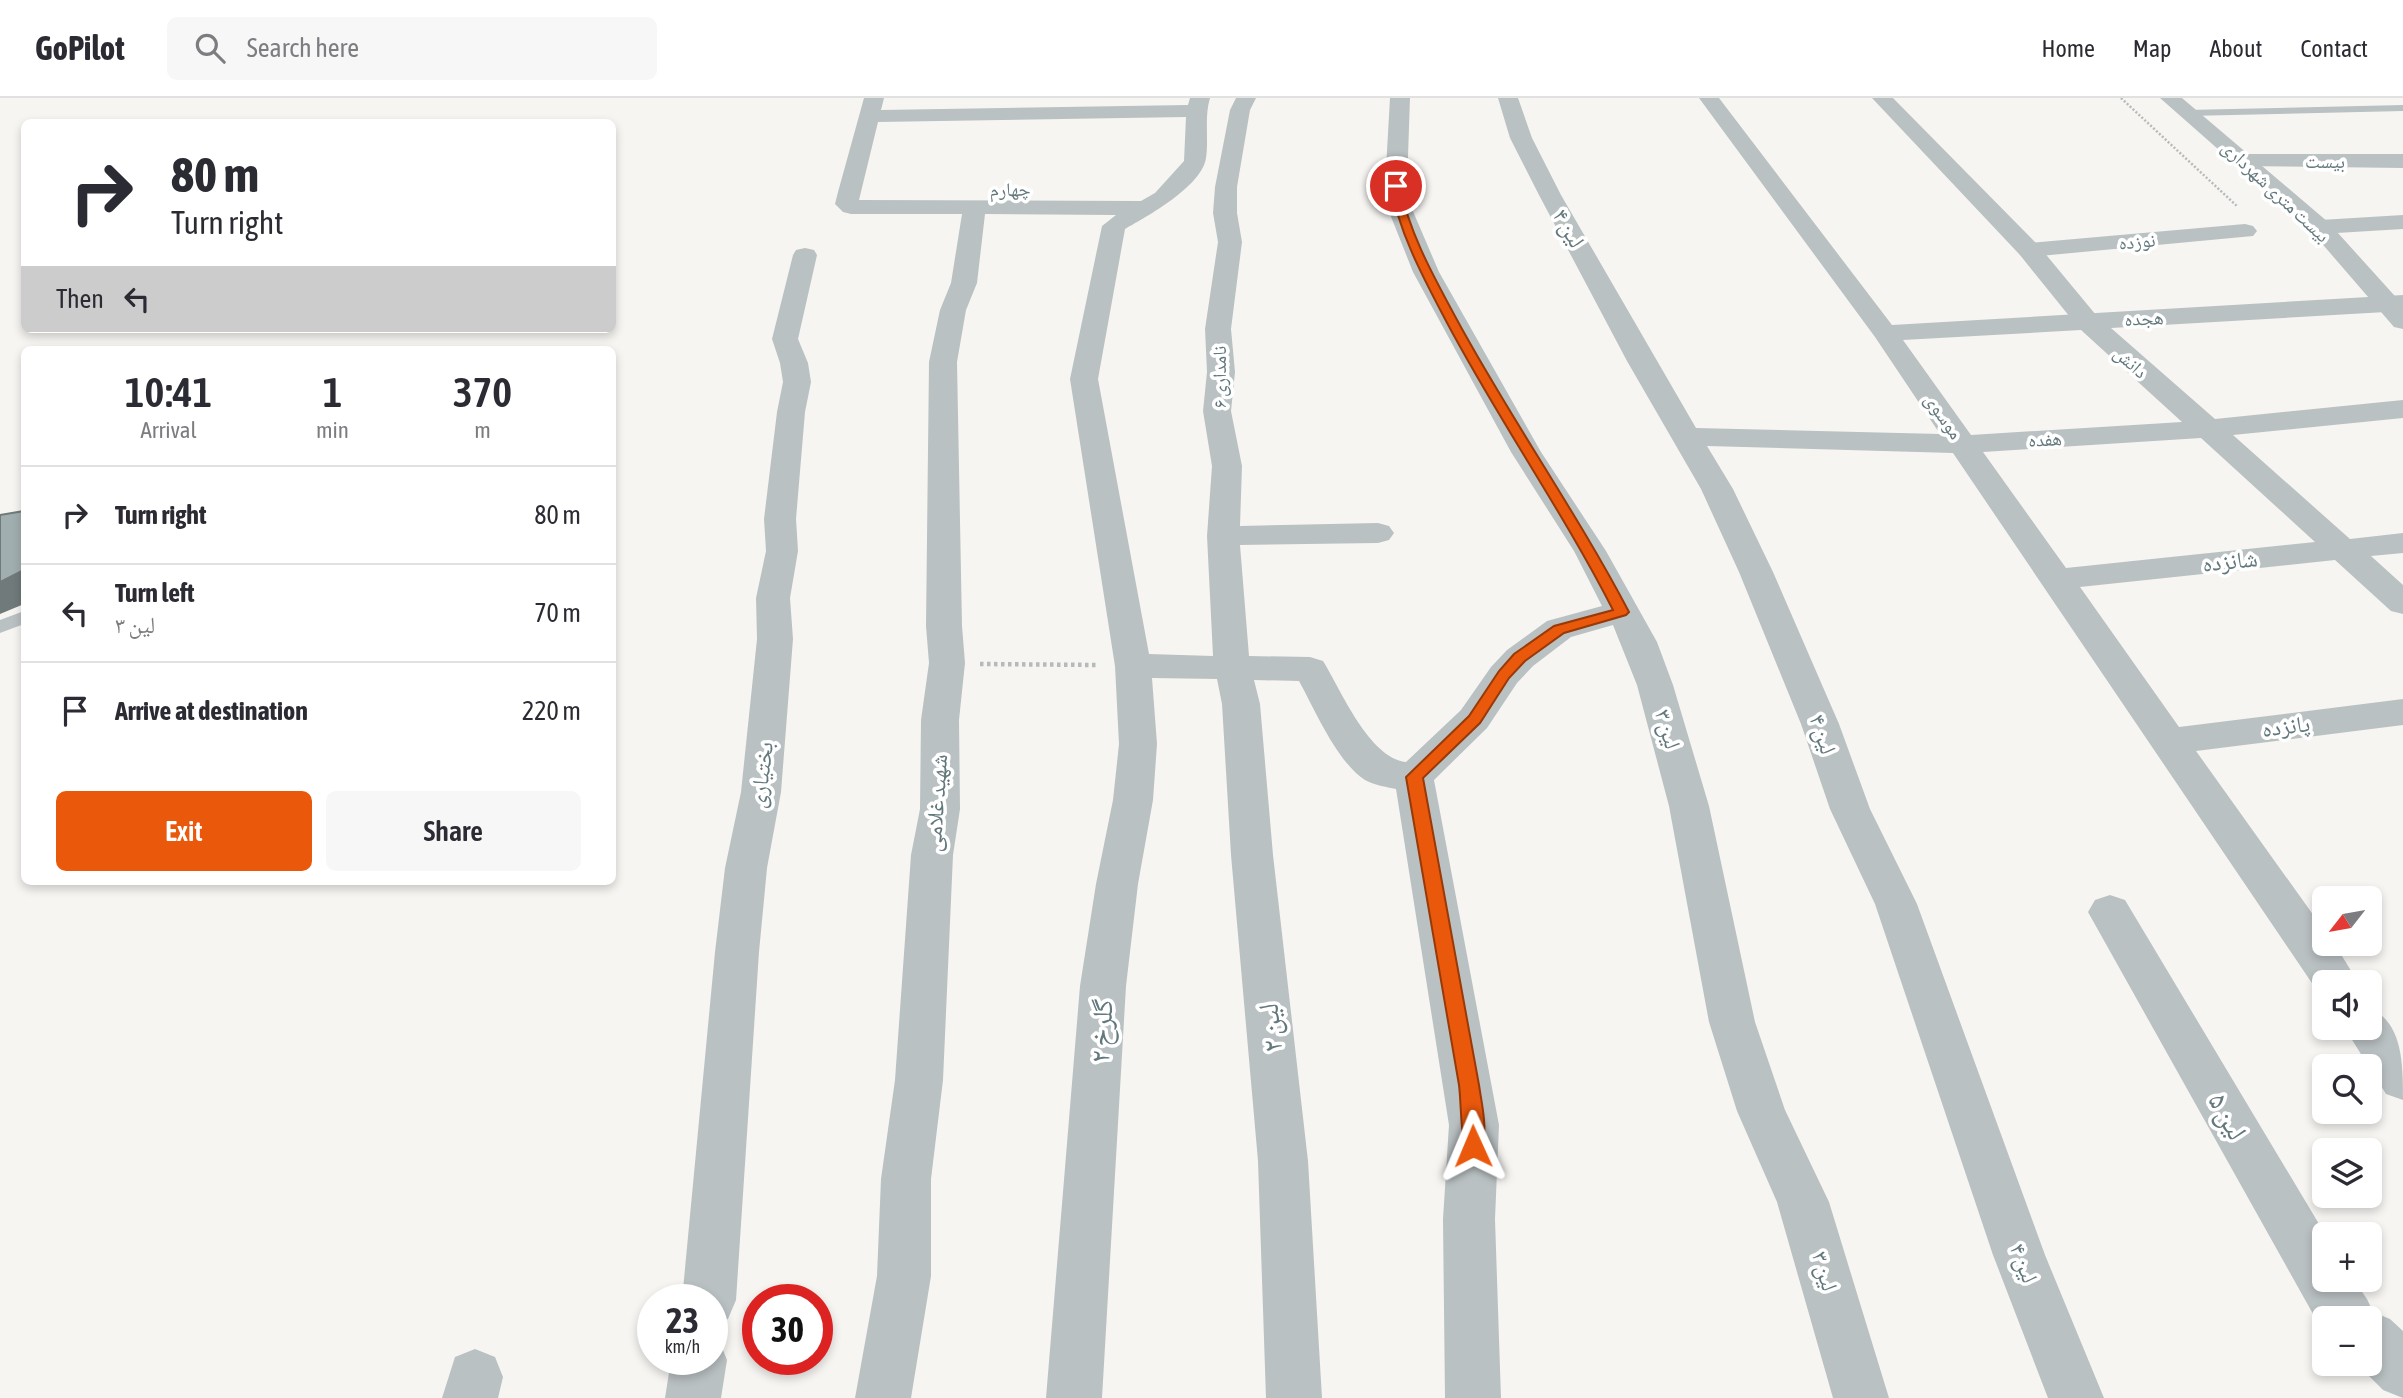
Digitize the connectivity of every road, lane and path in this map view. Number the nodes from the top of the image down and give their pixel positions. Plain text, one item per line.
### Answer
1 (1246, 98) edge
2 (1401, 98) edge
3 (1508, 98) edge
4 (1709, 98) edge
5 (1882, 98) edge
6 (2121, 98) edge
7 (1198, 104) edge
8 (2179, 105) edge
9 (872, 107) edge
10 (2403, 108) edge
11 (2403, 160) edge
12 (2246, 161) junction
13 (1171, 187) junction
14 (849, 191) junction
15 (1146, 208) junction
16 (974, 209) junction
17 (2403, 222) edge
18 (2319, 227) junction
19 (2245, 231) joint
20 (2029, 250) junction
21 (805, 255) dead end
22 (2397, 310) edge
23 (2087, 321) junction
24 (1885, 332) junction
25 (2403, 409) edge
26 (2205, 429) junction
27 (1686, 437) junction
28 (1963, 444) junction
29 (1378, 533) dead end
30 (1223, 536) junction
31 (2403, 543) edge
32 (2341, 549) junction
33 (2057, 579) junction
34 (2403, 603) edge
35 (1621, 612) junction
36 (21, 618) edge
37 (0, 626) edge
38 (947, 663) junction
39 (1232, 664) junction
40 (1133, 666) junction
41 (2403, 712) edge
42 (2169, 741) junction
43 (1414, 777) junction
44 (2110, 912) dead end
45 (2328, 970) edge
46 (2376, 1040) edge
47 (2403, 1079) edge
48 (710, 1284) edge
49 (2338, 1306) edge
50 (2382, 1350) edge
51 (2403, 1370) edge
52 (697, 1375) edge
53 (693, 1398) edge
54 (883, 1398) edge
55 (1074, 1398) edge
56 (1294, 1398) edge
57 (1473, 1398) edge
58 (1861, 1398) edge
59 (2076, 1398) edge

1 - 30 street, نامداری ۶
2 - 35 street, لین ۳
3 - 27 street, لین ۴
4 - 24 street, موسوی
5 - 20 street, دانش
6 - 19 path
7 - 9 street
7 - 13 street, گلرخ ۲
8 - 10 lane
8 - 12 street, بیست متری شهرداری
9 - 14 street
11 - 12 street, بیست
12 - 18 street, بیست متری شهرداری
13 - 14 street, چهارم
13 - 15 street, گلرخ ۲
14 - 16 street
15 - 16 street
15 - 40 street, گلرخ ۲
16 - 38 street, شهید غلامی
17 - 18 street
18 - 22 street, بیست متری شهرداری
19 - 20 street, نوزده
20 - 23 street, دانش
21 - 48 street, بختیاری
22 - 23 street, هجده
23 - 24 street, هجده
23 - 26 street, دانش
24 - 28 street, موسوی
25 - 26 street, هفده
26 - 28 street, هفده
26 - 32 street, دانش
27 - 28 street, هفده
27 - 59 street, لین ۴
28 - 33 street, موسوی
29 - 30 street
30 - 39 street, نامداری ۶
31 - 32 street, شانزده
32 - 33 street, شانزده
32 - 34 street, دانش
33 - 42 street, موسوی
35 - 43 street
35 - 58 street, لین ۳
36 - 37 lane
38 - 40 path
38 - 54 street, شهید غلامی
39 - 40 street
39 - 43 street
39 - 56 street, لین ۲
40 - 55 street, گلرخ ۲
41 - 42 street, پانزده
42 - 45 street, موسوی
43 - 57 street
44 - 49 street, لین ۵
46 - 47 street
50 - 51 street
52 - 53 street

